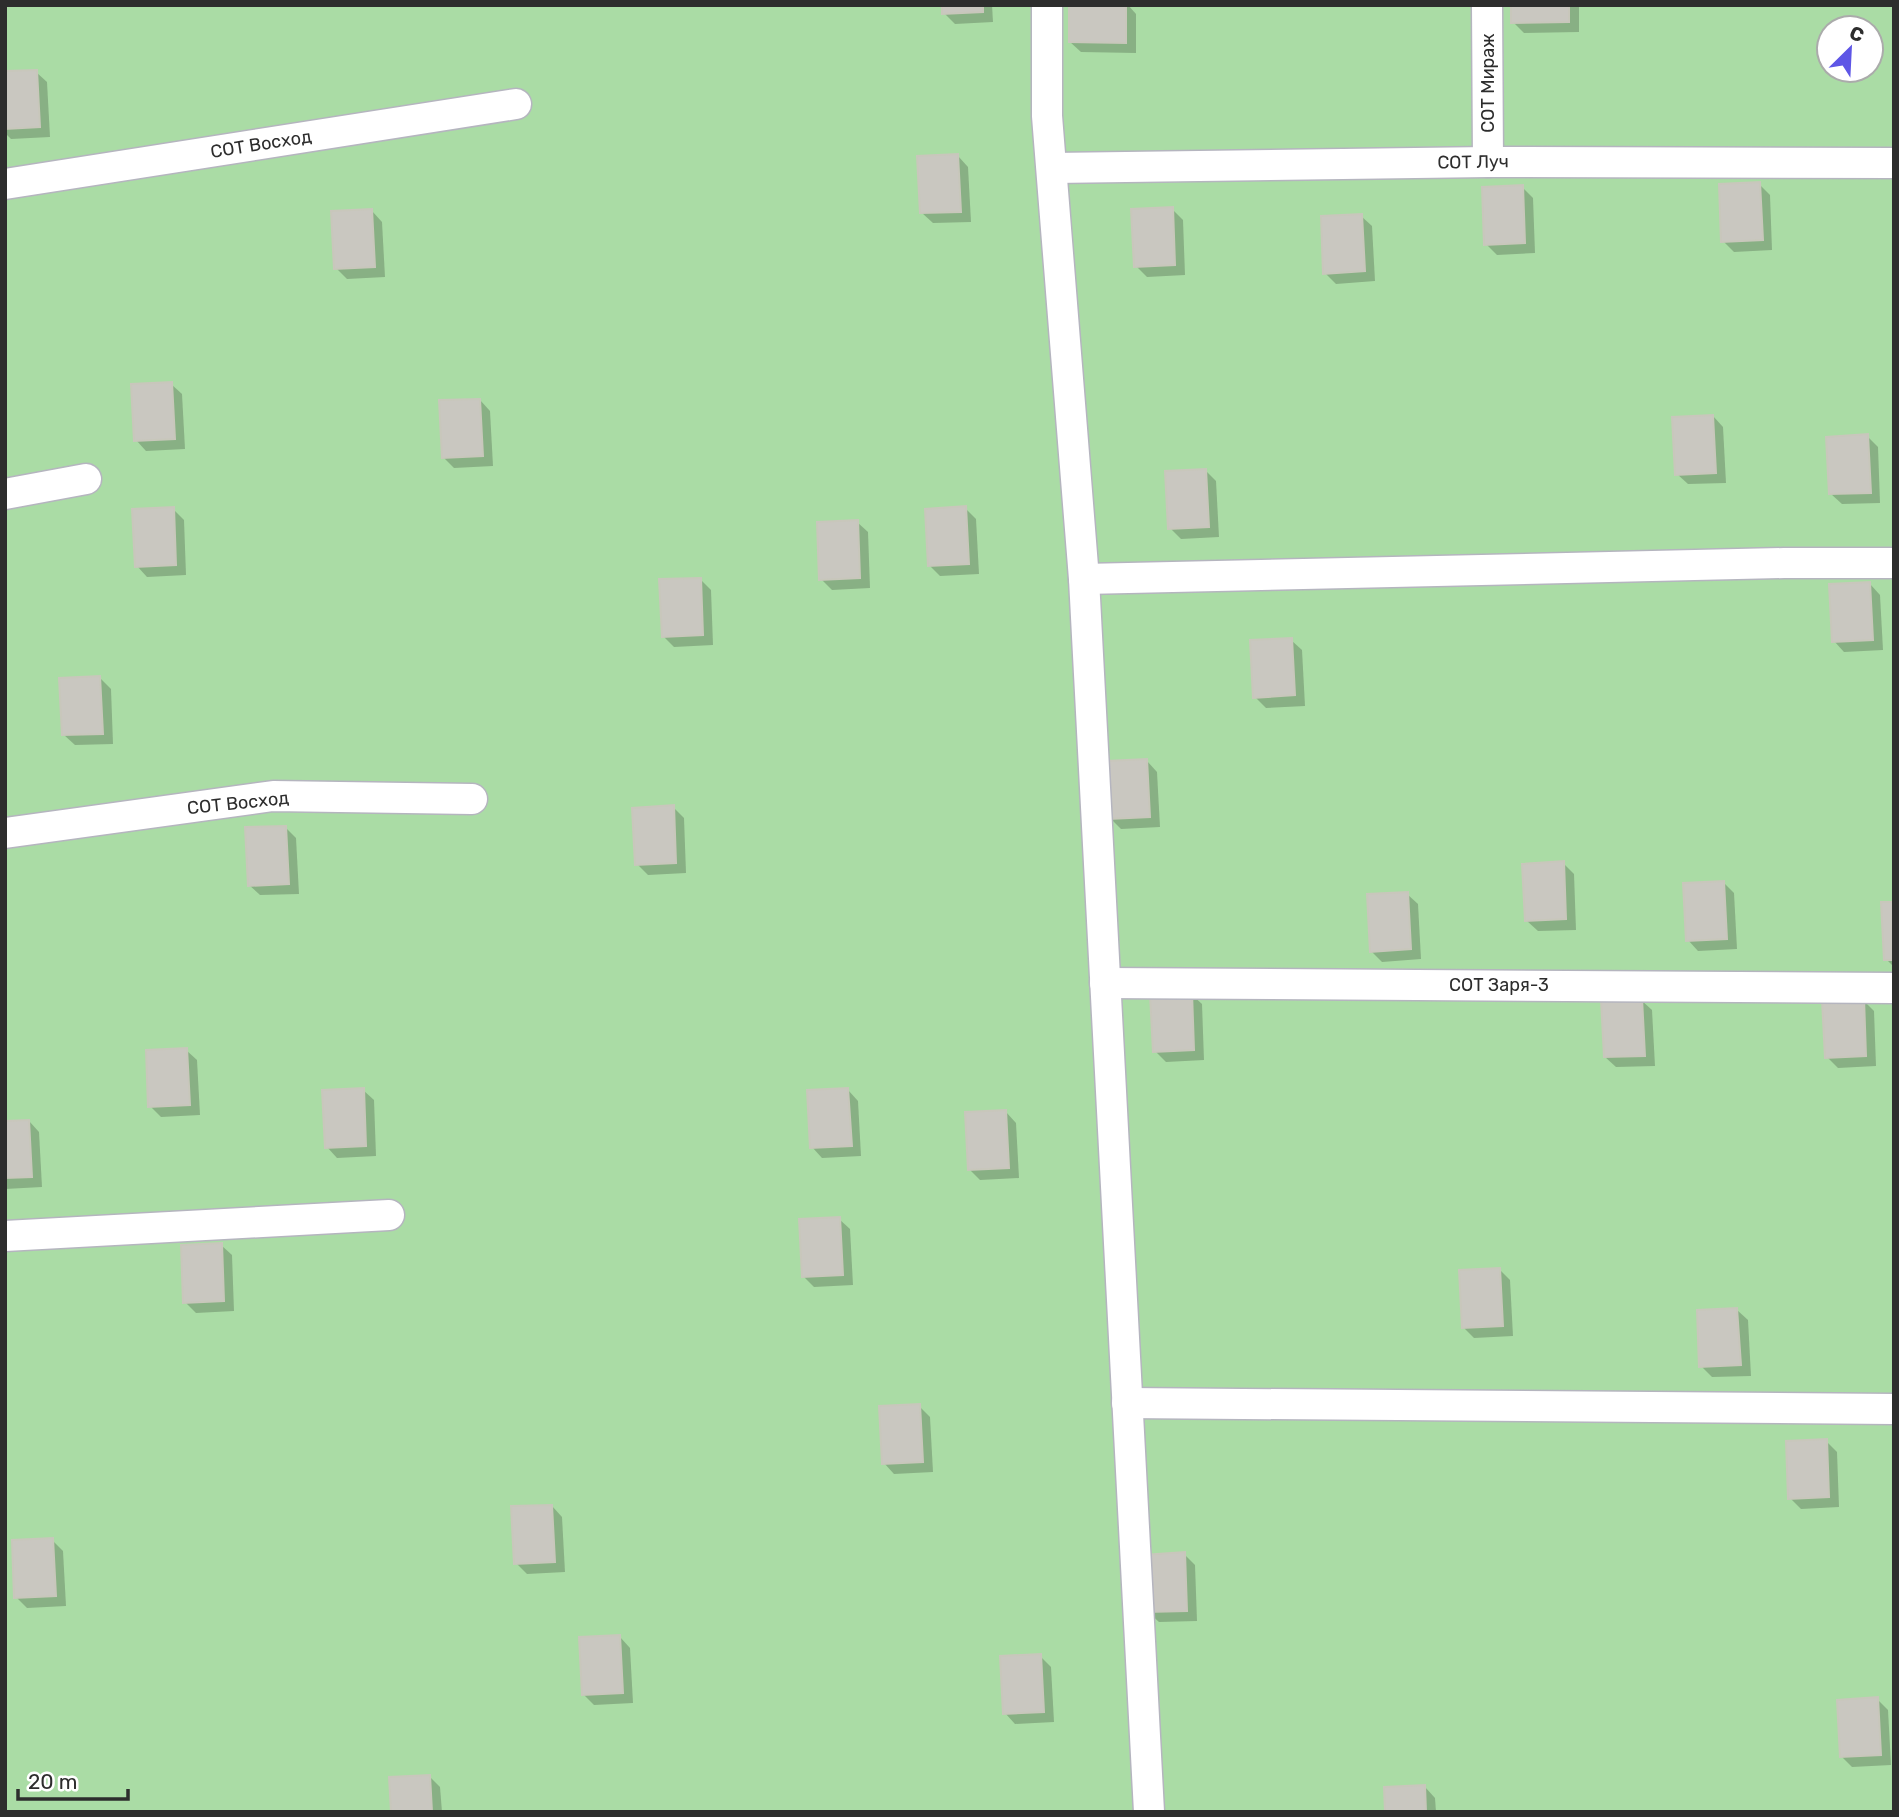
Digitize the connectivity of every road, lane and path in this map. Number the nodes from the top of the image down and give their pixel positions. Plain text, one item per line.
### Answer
1 (1047, 5) edge
2 (1487, 5) edge
3 (516, 104) dead end
4 (1488, 162) junction
5 (1894, 163) edge
6 (1053, 168) junction
7 (5, 184) edge
8 (86, 480) dead end
9 (5, 494) edge
10 (1894, 563) edge
11 (1084, 579) junction
12 (472, 799) dead end
13 (5, 833) edge
14 (1105, 983) junction
15 (1894, 988) edge
16 (389, 1215) dead end
17 (5, 1236) edge
18 (1128, 1403) junction
19 (1894, 1409) edge
20 (1149, 1812) edge

1 - 6 street
2 - 4 street, СОТ Мираж
3 - 7 street, СОТ Восход
4 - 5 street, СОТ Луч
4 - 6 street, СОТ Луч
6 - 11 street
8 - 9 street
10 - 11 street
11 - 14 street
12 - 13 street, СОТ Восход
14 - 15 street, СОТ Заря-3
14 - 18 street
16 - 17 street
18 - 19 street
18 - 20 street

